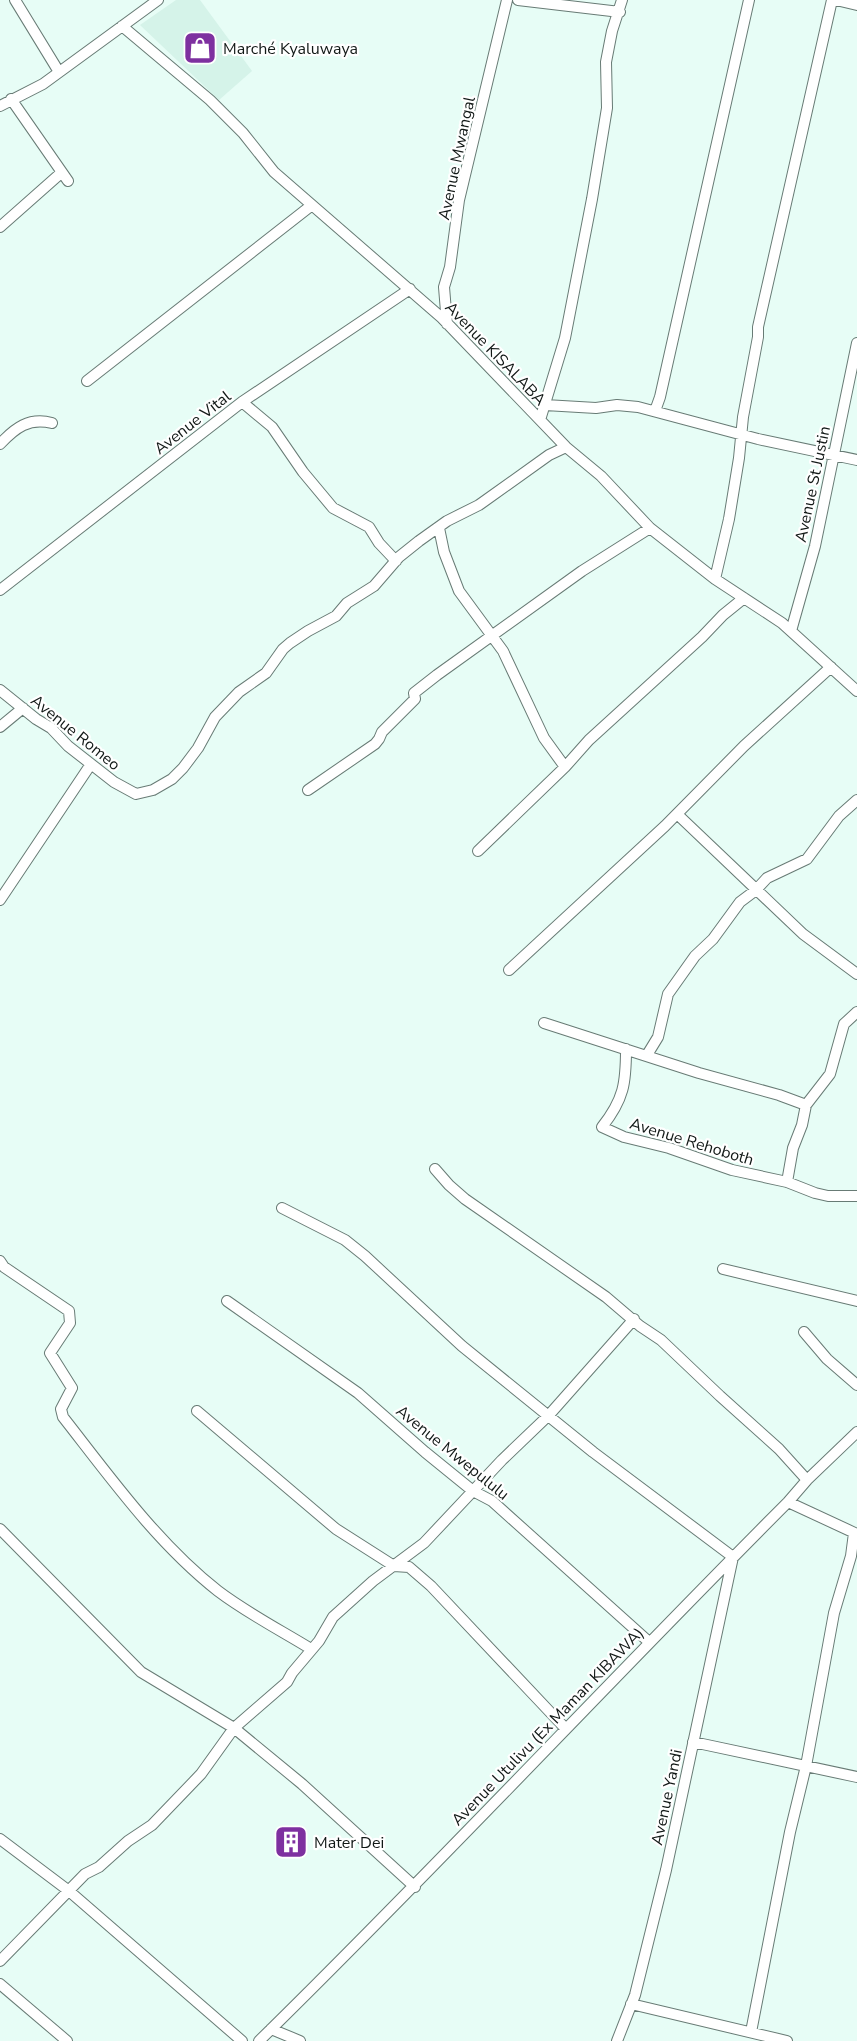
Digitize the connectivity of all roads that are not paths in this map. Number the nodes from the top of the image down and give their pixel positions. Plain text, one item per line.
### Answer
1 (15, 0) edge
2 (158, 0) edge
3 (507, 0) edge
4 (518, 0) edge
5 (622, 0) edge
6 (749, 0) edge
7 (834, 0) edge
8 (145, 4) edge
9 (857, 5) edge
10 (620, 12) junction
11 (122, 26) junction
12 (60, 72) junction
13 (11, 99) junction
14 (0, 106) edge
15 (312, 205) junction
16 (0, 227) edge
17 (410, 289) junction
18 (447, 324) junction
19 (857, 343) edge
20 (87, 381) dead end
21 (242, 402) junction
22 (545, 405) junction
23 (654, 411) junction
24 (540, 420) junction
25 (52, 423) dead end
26 (741, 435) junction
27 (0, 444) edge
28 (566, 447) junction
29 (835, 455) junction
30 (857, 460) edge
31 (439, 528) junction
32 (651, 528) junction
33 (396, 561) junction
34 (715, 579) junction
35 (0, 590) edge
36 (744, 598) junction
37 (791, 631) junction
38 (491, 635) junction
39 (831, 667) junction
40 (0, 690) edge
41 (857, 691) edge
42 (23, 708) junction
43 (0, 727) edge
44 (91, 764) junction
45 (565, 767) junction
46 (308, 790) dead end
47 (857, 800) edge
48 (677, 814) junction
49 (478, 851) dead end
50 (756, 890) junction
51 (0, 900) edge
52 (509, 970) dead end
53 (857, 974) edge
54 (857, 1012) edge
55 (544, 1023) dead end
56 (626, 1049) junction
57 (647, 1055) junction
58 (806, 1105) junction
59 (435, 1169) dead end
60 (787, 1182) junction
61 (857, 1196) edge
62 (282, 1208) dead end
63 (0, 1262) edge
64 (723, 1269) dead end
65 (227, 1301) dead end
66 (857, 1301) edge
67 (634, 1318) junction
68 (804, 1332) dead end
69 (857, 1385) edge
70 (197, 1412) dead end
71 (549, 1415) junction
72 (857, 1432) edge
73 (807, 1479) junction
74 (473, 1491) junction
75 (788, 1502) junction
76 (0, 1529) edge
77 (856, 1534) edge
78 (733, 1557) junction
79 (394, 1566) junction
80 (649, 1642) junction
81 (311, 1649) junction
82 (234, 1728) junction
83 (565, 1728) junction
84 (693, 1742) junction
85 (806, 1766) junction
86 (857, 1777) edge
87 (0, 1839) edge
88 (415, 1887) junction
89 (69, 1891) junction
90 (0, 1961) edge
91 (0, 1984) edge
92 (632, 2004) junction
93 (271, 2029) junction
94 (751, 2032) junction
95 (67, 2041) edge
96 (242, 2041) edge
97 (259, 2041) edge
98 (300, 2041) edge
99 (617, 2041) edge
100 (787, 2041) edge

1 - 12 street
2 - 8 street
3 - 18 street, Avenue Mwangal
4 - 10 street
5 - 10 street
6 - 23 street
7 - 9 street
7 - 26 street
8 - 11 street
10 - 22 street
11 - 12 street
11 - 15 street, Avenue KISALABA
12 - 13 street
13 - 14 street
13 - 16 street
15 - 17 street, Avenue KISALABA
15 - 20 street
17 - 18 street, Avenue KISALABA
17 - 21 street, Avenue Vital
18 - 24 street, Avenue KISALABA
19 - 29 street, Avenue St Justin
21 - 33 street
21 - 35 street, Avenue Vital
22 - 23 street
22 - 24 street
23 - 26 street
24 - 28 street, Avenue KISALABA
25 - 27 street
26 - 29 street
26 - 34 street
28 - 31 street
28 - 32 street, Avenue KISALABA
29 - 30 street
29 - 37 street, Avenue St Justin
31 - 33 street
31 - 38 street
32 - 34 street, Avenue KISALABA
32 - 38 street
33 - 44 street, Avenue Romeo
34 - 36 street, Avenue KISALABA
36 - 37 street, Avenue KISALABA
36 - 45 street
37 - 39 street, Avenue KISALABA
38 - 45 street
38 - 46 street
39 - 41 street, Avenue KISALABA
39 - 48 street
40 - 42 street, Avenue Romeo
42 - 43 street
42 - 44 street, Avenue Romeo
44 - 51 street
45 - 49 street
47 - 50 street
48 - 50 street
48 - 52 street
50 - 53 street
50 - 57 street
54 - 58 street
55 - 56 street
56 - 57 street
56 - 60 street, Avenue Rehoboth
57 - 58 street
58 - 60 street
59 - 67 street
60 - 61 street, Avenue Rehoboth
62 - 71 street
63 - 81 street
64 - 66 street
65 - 74 street, Avenue Mwepululu
67 - 71 street
67 - 73 street
68 - 69 street
70 - 79 street
71 - 74 street
71 - 78 street
72 - 73 street, Avenue Utulivu (Ex Maman KIBAWA)
73 - 75 street, Avenue Utulivu (Ex Maman KIBAWA)
74 - 79 street
74 - 80 street, Avenue Mwepululu
75 - 77 street
75 - 78 street, Avenue Utulivu (Ex Maman KIBAWA)
76 - 82 street
77 - 85 street
78 - 80 street, Avenue Utulivu (Ex Maman KIBAWA)
78 - 84 street, Avenue Yandi
79 - 81 street
79 - 83 street
80 - 83 street, Avenue Utulivu (Ex Maman KIBAWA)
81 - 82 street
82 - 88 street
82 - 89 street
83 - 88 street, Avenue Utulivu (Ex Maman KIBAWA)
84 - 85 street
84 - 92 street, Avenue Yandi
85 - 86 street
85 - 94 street
87 - 89 street
88 - 93 street, Avenue Utulivu (Ex Maman KIBAWA)
89 - 90 street
89 - 96 street
91 - 95 street
92 - 94 street
92 - 99 street, Avenue Yandi
93 - 97 street, Avenue Utulivu (Ex Maman KIBAWA)
93 - 98 street
94 - 100 street

